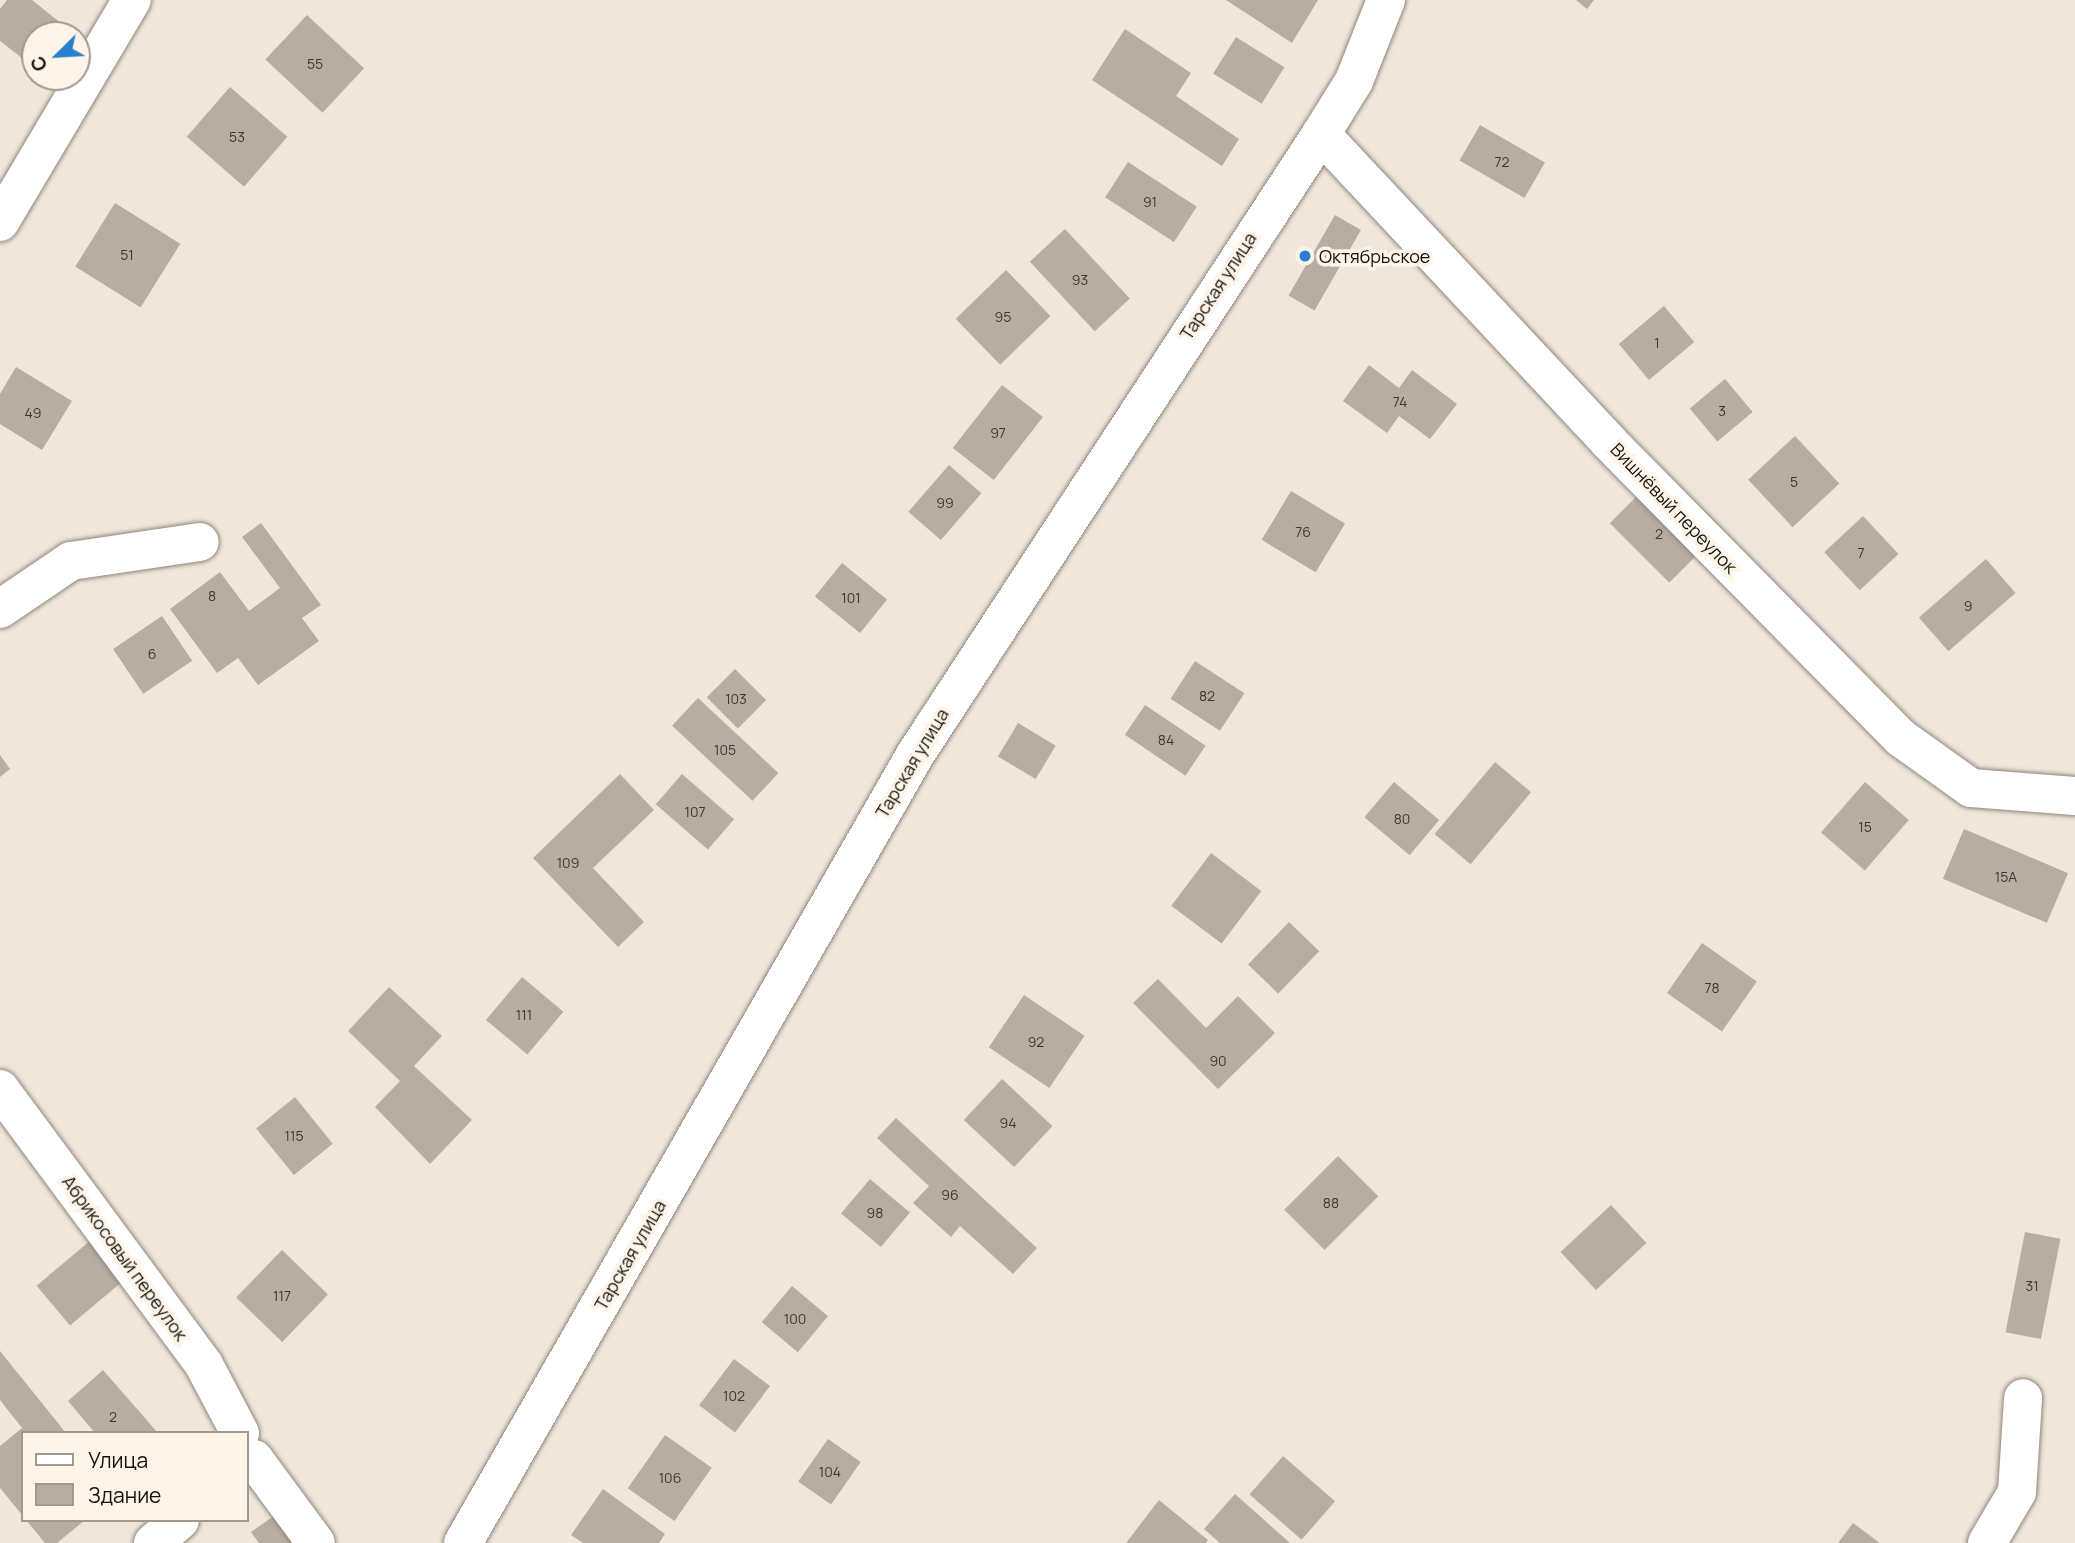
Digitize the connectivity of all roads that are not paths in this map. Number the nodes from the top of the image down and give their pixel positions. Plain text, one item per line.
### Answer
1 (132, 0) edge
2 (1386, 0) edge
3 (1321, 134) junction
4 (0, 222) edge
5 (200, 542) dead end
6 (0, 609) edge
7 (2075, 796) edge
8 (0, 1089) edge
9 (2023, 1398) dead end
10 (237, 1431) edge
11 (248, 1452) edge
12 (178, 1522) edge
13 (153, 1543) edge
14 (316, 1543) edge
15 (463, 1543) edge
16 (1987, 1543) edge

1 - 4 street
2 - 3 street, Тарская улица
3 - 7 street, Вишнёвый переулок
3 - 15 street, Тарская улица
5 - 6 street
8 - 10 street, Абрикосовый переулок
9 - 16 street
11 - 14 street, Абрикосовый переулок
12 - 13 street

